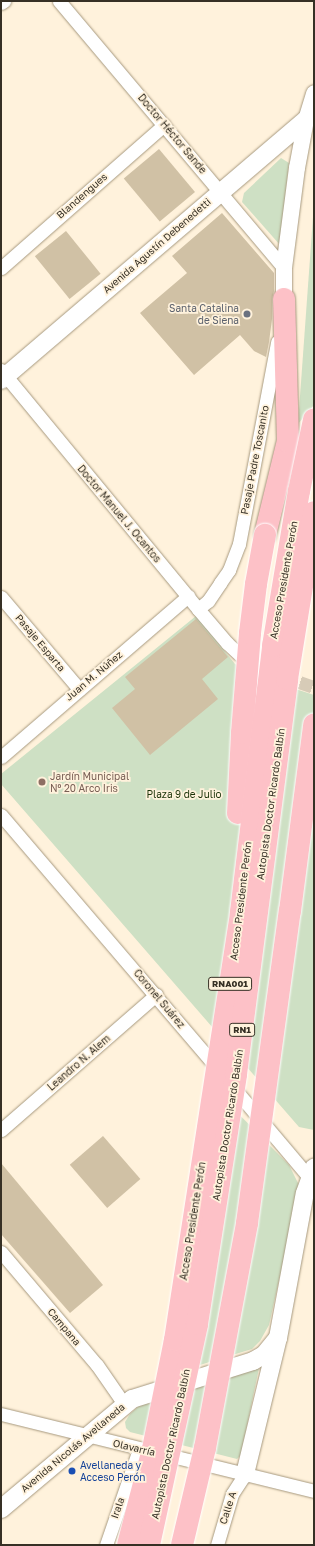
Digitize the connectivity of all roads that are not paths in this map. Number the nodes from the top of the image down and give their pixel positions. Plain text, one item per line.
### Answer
1 (4, 1) edge
2 (59, 1) edge
3 (1, 3) edge
4 (314, 93) edge
5 (310, 116) edge
6 (164, 125) junction
7 (220, 192) junction
8 (1, 268) edge
9 (284, 268) junction
10 (284, 299) junction
11 (3, 376) edge
12 (314, 420) edge
13 (314, 512) edge
14 (188, 596) junction
15 (1, 597) edge
16 (198, 609) junction
17 (240, 655) dead end
18 (79, 689) junction
19 (314, 725) edge
20 (1, 757) edge
21 (314, 806) edge
22 (1, 815) edge
23 (290, 911) junction
24 (231, 972) junction
25 (156, 995) junction
26 (1, 1130) edge
27 (312, 1177) edge
28 (1, 1252) edge
29 (278, 1338) junction
30 (124, 1404) junction
31 (1, 1414) edge
32 (85, 1436) junction
33 (139, 1448) junction
34 (245, 1474) junction
35 (314, 1492) edge
36 (1, 1509) edge
37 (106, 1545) edge
38 (128, 1545) edge
39 (149, 1545) edge
40 (182, 1545) edge
41 (216, 1545) edge

1 - 3 street
2 - 6 street, Doctor Héctor Sande
4 - 5 street
5 - 7 main road, Avenida Agustín Debenedetti
5 - 9 street
6 - 7 street, Doctor Héctor Sande
6 - 8 street, Blandengues
7 - 9 street, Doctor Héctor Sande
7 - 11 main road, Avenida Agustín Debenedetti
9 - 10 street
10 - 16 street, Pasaje Padre Toscanito
10 - 24 highway, bridge
11 - 14 street, Doctor Manuel J. Ocantos
12 - 24 highway, Acceso Presidente Perón / RNA001, bridge
13 - 39 highway, Autopista Doctor Ricardo Balbín / RN1, bridge
14 - 16 street, Doctor Manuel J. Ocantos
14 - 18 street, Juan M. Núñez
15 - 18 street, Pasaje Esparta
16 - 17 street, Doctor Manuel J. Ocantos
18 - 20 street, Juan M. Núñez
19 - 23 highway, bridge
21 - 23 highway, bridge
22 - 25 street, Coronel Suárez
23 - 40 highway, bridge
24 - 38 highway, Acceso Presidente Perón / RNA001, bridge
25 - 26 street, Leandro N. Alem
25 - 27 street, Coronel Suárez
27 - 29 main road
28 - 30 street, Campana
29 - 30 main road, Avenida Nicolás Avellaneda
29 - 34 main road
30 - 32 main road, Avenida Nicolás Avellaneda
31 - 32 street, Olavarría
32 - 33 street, Olavarría
32 - 36 main road, Avenida Nicolás Avellaneda
33 - 34 street, Olavarría
33 - 37 street, Irala
34 - 35 street, Olavarría
34 - 41 street, Calle A

